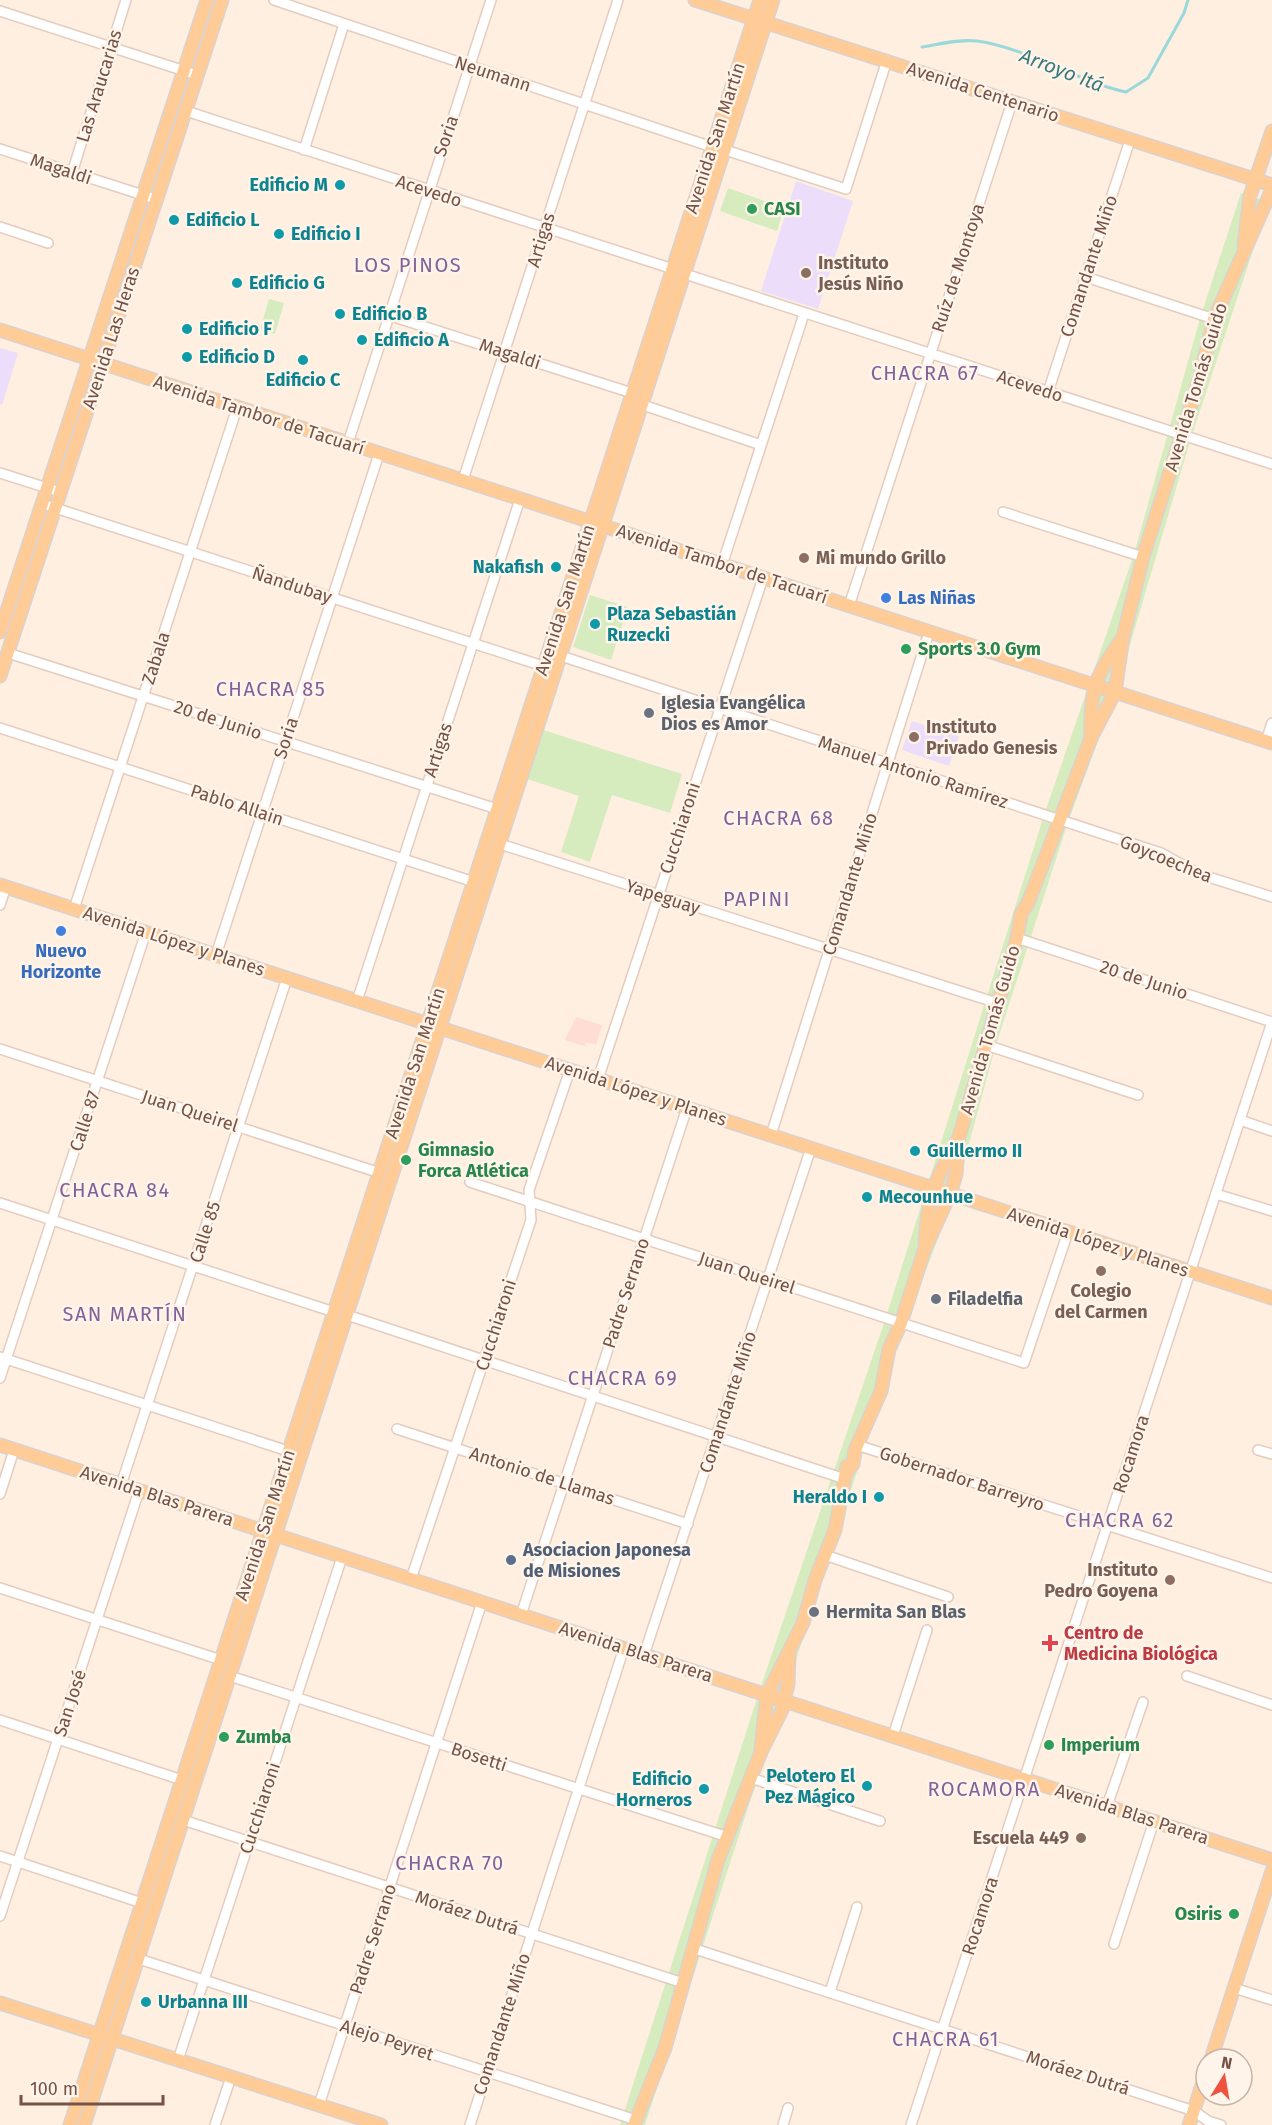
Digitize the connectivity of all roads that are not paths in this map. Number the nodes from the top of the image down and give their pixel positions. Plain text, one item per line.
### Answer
1 (126, 0) edge
2 (207, 0) edge
3 (222, 0) edge
4 (274, 0) edge
5 (491, 0) edge
6 (618, 0) edge
7 (695, 0) edge
8 (760, 0) edge
9 (773, 0) edge
10 (0, 11) edge
11 (760, 21) junction
12 (344, 24) junction
13 (111, 48) junction
14 (887, 60) junction
15 (470, 66) junction
16 (184, 71) junction
17 (197, 75) junction
18 (1012, 102) junction
19 (584, 104) junction
20 (186, 111) junction
21 (1272, 131) edge
22 (1130, 140) junction
23 (712, 147) junction
24 (0, 149) edge
25 (304, 150) junction
26 (726, 150) junction
27 (72, 173) junction
28 (1256, 181) junction
29 (1272, 187) edge
30 (428, 190) junction
31 (143, 196) junction
32 (156, 200) junction
33 (0, 227) edge
34 (544, 228) junction
35 (48, 243) dead end
36 (1242, 258) junction
37 (672, 269) junction
38 (685, 274) junction
39 (1086, 277) junction
40 (804, 314) junction
41 (388, 315) junction
42 (1214, 319) junction
43 (0, 330) edge
44 (506, 353) junction
45 (930, 354) junction
46 (90, 359) junction
47 (103, 363) junction
48 (1048, 392) junction
49 (632, 393) junction
50 (643, 405) junction
51 (237, 408) junction
52 (1182, 435) junction
53 (348, 443) junction
54 (761, 445) junction
55 (379, 454) junction
56 (1272, 464) edge
57 (0, 473) edge
58 (463, 480) junction
59 (47, 488) junction
60 (60, 492) junction
61 (520, 499) junction
62 (41, 504) junction
63 (54, 508) junction
64 (1003, 512) dead end
65 (591, 521) junction
66 (604, 525) junction
67 (189, 552) junction
68 (1143, 556) junction
69 (722, 565) junction
70 (763, 578) junction
71 (331, 598) junction
72 (849, 606) junction
73 (3, 610) edge
74 (0, 632) edge
75 (930, 632) junction
76 (1123, 637) junction
77 (472, 644) junction
78 (8, 653) junction
79 (561, 656) junction
80 (543, 666) junction
81 (0, 676) edge
82 (1094, 686) junction
83 (1115, 692) junction
84 (144, 696) junction
85 (720, 709) junction
86 (1272, 723) edge
87 (0, 728) edge
88 (1091, 738) junction
89 (285, 741) junction
90 (1269, 742) edge
91 (888, 764) junction
92 (120, 767) junction
93 (426, 786) junction
94 (497, 809) junction
95 (262, 813) junction
96 (1060, 820) junction
97 (500, 844) junction
98 (403, 859) junction
99 (474, 882) junction
100 (3, 886) edge
101 (658, 896) junction
102 (1272, 897) edge
103 (0, 905) edge
104 (74, 909) junction
105 (146, 932) junction
106 (1017, 938) junction
107 (830, 950) junction
108 (216, 955) junction
109 (287, 978) junction
110 (357, 1000) junction
111 (997, 1003) junction
112 (1272, 1022) edge
113 (428, 1024) junction
114 (440, 1028) junction
115 (986, 1045) junction
116 (0, 1049) edge
117 (570, 1070) junction
118 (598, 1079) junction
119 (98, 1081) junction
120 (1138, 1095) dead end
121 (687, 1108) junction
122 (1240, 1120) junction
123 (239, 1127) junction
124 (1272, 1131) edge
125 (771, 1135) junction
126 (959, 1137) junction
127 (811, 1148) junction
128 (380, 1173) junction
129 (470, 1182) dead end
130 (933, 1188) junction
131 (950, 1194) junction
132 (1216, 1194) junction
133 (531, 1202) junction
134 (0, 1203) edge
135 (1272, 1211) edge
136 (52, 1220) junction
137 (1068, 1232) junction
138 (644, 1239) junction
139 (925, 1248) junction
140 (193, 1266) junction
141 (1190, 1272) junction
142 (768, 1279) junction
143 (1272, 1298) edge
144 (334, 1312) junction
145 (347, 1315) junction
146 (901, 1323) junction
147 (3, 1358) edge
148 (484, 1361) junction
149 (0, 1378) edge
150 (592, 1397) junction
151 (147, 1405) junction
152 (397, 1429) dead end
153 (716, 1437) junction
154 (0, 1445) edge
155 (456, 1448) junction
156 (856, 1448) junction
157 (14, 1450) junction
158 (1258, 1450) dead end
159 (288, 1451) junction
160 (1272, 1454) edge
161 (846, 1476) junction
162 (564, 1483) junction
163 (122, 1485) junction
164 (139, 1491) junction
165 (0, 1494) edge
166 (688, 1524) junction
167 (1108, 1525) junction
168 (263, 1531) junction
169 (276, 1535) junction
170 (825, 1555) junction
171 (342, 1557) junction
172 (1272, 1578) edge
173 (411, 1579) junction
174 (0, 1588) edge
175 (948, 1597) dead end
176 (482, 1602) junction
177 (521, 1615) junction
178 (97, 1620) junction
179 (927, 1630) dead end
180 (624, 1648) junction
181 (645, 1655) junction
182 (789, 1655) junction
183 (221, 1660) junction
184 (230, 1676) junction
185 (1187, 1676) dead end
186 (767, 1695) junction
187 (297, 1697) junction
188 (784, 1701) junction
189 (1143, 1702) dead end
190 (1272, 1705) edge
191 (0, 1720) edge
192 (892, 1736) junction
193 (58, 1739) junction
194 (436, 1743) junction
195 (760, 1752) junction
196 (751, 1778) junction
197 (1024, 1779) junction
198 (182, 1780) junction
199 (578, 1789) junction
200 (1107, 1806) junction
201 (183, 1820) junction
202 (880, 1821) dead end
203 (1154, 1821) junction
204 (728, 1837) junction
205 (249, 1842) junction
206 (0, 1856) edge
207 (1272, 1860) edge
208 (18, 1862) junction
209 (1272, 1871) edge
210 (390, 1888) junction
211 (141, 1903) junction
212 (856, 1907) dead end
213 (0, 1916) edge
214 (532, 1934) junction
215 (1114, 1944) dead end
216 (692, 1948) junction
217 (139, 1959) junction
218 (204, 1981) junction
219 (683, 1983) junction
220 (1234, 1988) junction
221 (830, 1992) junction
222 (1272, 2000) edge
223 (0, 2003) edge
224 (345, 2026) junction
225 (942, 2029) junction
226 (99, 2034) junction
227 (112, 2038) junction
228 (1214, 2047) edge
229 (178, 2060) junction
230 (487, 2072) junction
231 (231, 2077) junction
232 (320, 2105) junction
233 (1195, 2107) edge
234 (788, 2109) dead end
235 (1194, 2111) junction
236 (354, 2121) edge
237 (635, 2123) edge
238 (70, 2125) edge
239 (84, 2125) edge
240 (215, 2125) edge
241 (381, 2125) edge
242 (470, 2125) edge
243 (783, 2125) edge
244 (911, 2125) edge
245 (1189, 2125) edge
246 (1221, 2125) edge

1 - 13 street, Las Araucarias
2 - 16 main road, Avenida Las Heras
3 - 17 main road, Avenida Las Heras
4 - 12 street, Neumann
5 - 15 street, Soria
6 - 19 street, Artigas
7 - 11 main road, Avenida Centenario
8 - 11 main road, Avenida San Martín
9 - 11 main road, Avenida San Martín
10 - 13 street
11 - 14 main road, Avenida Centenario
11 - 23 main road, Avenida San Martín
11 - 26 main road, Avenida San Martín
12 - 15 street, Neumann
12 - 25 street
13 - 16 street
13 - 27 street, Las Araucarias
14 - 18 main road, Avenida Centenario
14 - 26 street
15 - 19 street, Neumann
15 - 30 street, Soria
16 - 17 street
16 - 31 main road, Avenida Las Heras
17 - 20 main road, Avenida Las Heras
18 - 22 main road, Avenida Centenario
18 - 45 street, Ruíz de Montoya
19 - 23 street, Neumann
19 - 34 street, Artigas
20 - 25 street, Acevedo
20 - 32 main road, Avenida Las Heras
21 - 28 main road, Avenida Tomás Guido
22 - 28 main road, Avenida Centenario
22 - 39 street, Comandante Miño
23 - 37 main road, Avenida San Martín
24 - 27 street, Magaldi
25 - 30 street, Acevedo
26 - 38 main road, Avenida San Martín
27 - 31 street, Magaldi
28 - 29 main road, Avenida Centenario
28 - 36 main road, Avenida Tomás Guido
29 - 36 main road, Avenida Tomás Guido
30 - 34 street, Acevedo
30 - 41 street, Soria
31 - 32 street, Magaldi
31 - 46 main road, Avenida Las Heras
32 - 47 main road, Avenida Las Heras
33 - 35 street
34 - 37 street, Acevedo
34 - 44 street, Artigas
36 - 42 main road, Avenida Tomás Guido
37 - 49 main road, Avenida San Martín
38 - 40 street, Acevedo
38 - 50 main road, Avenida San Martín
39 - 42 street
39 - 48 street, Comandante Miño
40 - 45 street, Acevedo
40 - 54 street
41 - 44 street, Magaldi
41 - 53 street, Soria
42 - 52 main road, Avenida Tomás Guido
43 - 46 main road, Avenida Tambor de Tacuarí
44 - 49 street, Magaldi
44 - 58 street, Artigas
45 - 48 street, Acevedo
45 - 72 street, Ruíz de Montoya
46 - 47 main road, Avenida Tambor de Tacuarí
46 - 59 main road, Avenida Las Heras
47 - 51 main road, Avenida Tambor de Tacuarí
47 - 60 main road, Avenida Las Heras
48 - 52 street, Acevedo
49 - 65 main road, Avenida San Martín
50 - 54 street
50 - 66 main road, Avenida San Martín
51 - 53 main road, Avenida Tambor de Tacuarí
51 - 67 street, Zabala
52 - 56 street, Acevedo
52 - 68 main road, Avenida Tomás Guido
53 - 55 main road, Avenida Tambor de Tacuarí
54 - 69 street
55 - 58 main road, Avenida Tambor de Tacuarí
55 - 71 street, Soria
57 - 59 street
58 - 61 main road, Avenida Tambor de Tacuarí
59 - 60 street
59 - 62 main road, Avenida Las Heras
60 - 63 main road, Avenida Las Heras
61 - 65 main road, Avenida Tambor de Tacuarí
61 - 77 street, Artigas
62 - 63 street, Ñandubay
62 - 73 main road, Avenida Las Heras
63 - 67 street, Ñandubay
63 - 78 main road, Avenida Las Heras
64 - 68 street
65 - 66 main road, Avenida Tambor de Tacuarí
65 - 80 main road, Avenida San Martín
66 - 69 main road, Avenida Tambor de Tacuarí
66 - 79 main road, Avenida San Martín
67 - 71 street, Ñandubay
67 - 84 street, Zabala
68 - 76 main road, Avenida Tomás Guido
69 - 70 main road, Avenida Tambor de Tacuarí
70 - 72 main road, Avenida Tambor de Tacuarí
70 - 85 street, Cucchiaroni
71 - 77 street, Ñandubay
71 - 89 street, Soria
72 - 75 main road, Avenida Tambor de Tacuarí
73 - 74 main road, Avenida Las Heras
75 - 82 main road, Avenida Tambor de Tacuarí
75 - 91 street, Comandante Miño
76 - 82 main road, Avenida Tomás Guido
76 - 83 main road, Avenida Tomás Guido
77 - 80 street, Ñandubay
77 - 93 street, Artigas
78 - 81 main road, Avenida Las Heras
78 - 84 street, 20 de Junio
79 - 85 street, Manuel Antonio Ramírez
79 - 97 main road, Avenida San Martín
80 - 94 main road, Avenida San Martín
82 - 83 main road, Avenida Tambor de Tacuarí
82 - 88 main road, Avenida Tomás Guido
83 - 88 main road, Avenida Tomás Guido
83 - 90 main road, Avenida Tambor de Tacuarí
84 - 89 street, 20 de Junio
84 - 92 street, Zabala
85 - 91 street, Manuel Antonio Ramírez
85 - 101 street, Cucchiaroni
86 - 90 street
87 - 92 street, Pablo Allain
88 - 96 main road, Avenida Tomás Guido
89 - 93 street, 20 de Junio
89 - 95 street, Soria
91 - 96 street, Manuel Antonio Ramírez
91 - 107 street, Comandante Miño
92 - 95 street, Pablo Allain
92 - 104 street, Zabala
93 - 94 street, 20 de Junio
93 - 98 street, Artigas
94 - 99 main road, Avenida San Martín
95 - 98 street, Pablo Allain
95 - 108 street, Soria
96 - 102 street, Goycoechea
96 - 106 main road, Avenida Tomás Guido
97 - 101 street, Yapeguay
97 - 114 main road, Avenida San Martín
98 - 99 street, Pablo Allain
98 - 110 street, Artigas
99 - 113 main road, Avenida San Martín
100 - 103 street
100 - 104 main road, Avenida López y Planes
101 - 107 street, Yapeguay
101 - 118 street, Cucchiaroni
104 - 105 main road, Avenida López y Planes
105 - 108 main road, Avenida López y Planes
105 - 119 street, Calle 87
106 - 111 main road, Avenida Tomás Guido
106 - 112 street, 20 de Junio
107 - 111 street, Yapeguay
107 - 125 street, Comandante Miño
108 - 109 main road, Avenida López y Planes
109 - 110 main road, Avenida López y Planes
109 - 123 street, Calle 85
110 - 113 main road, Avenida López y Planes
111 - 115 main road, Avenida Tomás Guido
112 - 122 street, Rocamora
113 - 114 main road, Avenida López y Planes
113 - 128 main road, Avenida San Martín
114 - 117 main road, Avenida López y Planes
114 - 145 main road, Avenida San Martín
115 - 120 street
115 - 126 main road, Avenida Tomás Guido
116 - 119 street, Juan Queirel
117 - 118 main road, Avenida López y Planes
117 - 133 street, Cucchiaroni
118 - 121 main road, Avenida López y Planes
119 - 123 street, Juan Queirel
119 - 136 street, Calle 87
121 - 125 main road, Avenida López y Planes
121 - 138 street, Padre Serrano
122 - 124 street
122 - 132 street, Rocamora
123 - 128 street, Juan Queirel
123 - 140 street, Calle 85
125 - 127 main road, Avenida López y Planes
126 - 130 main road, Avenida Tomás Guido
126 - 131 main road, Avenida Tomás Guido
127 - 130 main road, Avenida López y Planes
127 - 142 street, Comandante Miño
128 - 144 main road, Avenida San Martín
129 - 133 street, Juan Queirel
130 - 131 main road, Avenida López y Planes
130 - 139 main road, Avenida Tomás Guido
131 - 137 main road, Avenida López y Planes
131 - 139 main road, Avenida Tomás Guido
132 - 135 street
132 - 141 street, Rocamora
133 - 138 street, Juan Queirel
133 - 148 street, Cucchiaroni
134 - 136 street
136 - 140 street
136 - 147 street, Calle 87
137 - 141 main road, Avenida López y Planes
137 - 146 street, Juan Queirel
138 - 142 street, Juan Queirel
138 - 150 street, Padre Serrano
139 - 146 main road, Avenida Tomás Guido
140 - 144 street
140 - 151 street, Calle 85
141 - 143 main road, Avenida López y Planes
141 - 167 street, Rocamora
142 - 146 street, Juan Queirel
142 - 153 street, Comandante Miño
144 - 159 main road, Avenida San Martín
145 - 148 street
145 - 169 main road, Avenida San Martín
146 - 156 main road, Avenida Tomás Guido
147 - 149 street, Calle 87
147 - 151 street
148 - 150 street
148 - 155 street, Cucchiaroni
150 - 153 street
150 - 162 street, Padre Serrano
151 - 159 street
151 - 163 street, Calle 85
152 - 155 street, Antonio de Llamas
153 - 161 street
153 - 166 street, Comandante Miño
154 - 157 main road, Avenida Blas Parera
155 - 162 street, Antonio de Llamas
155 - 173 street, Cucchiaroni
156 - 161 main road, Avenida Tomás Guido
156 - 167 street, Gobernador Barreyro
157 - 163 main road, Avenida Blas Parera
157 - 165 street
158 - 160 street
159 - 168 main road, Avenida San Martín
161 - 170 main road, Avenida Tomás Guido
162 - 166 street, Antonio de Llamas
162 - 177 street, Padre Serrano
163 - 164 main road, Avenida Blas Parera
164 - 168 main road, Avenida Blas Parera
164 - 178 street, San José
166 - 181 street, Comandante Miño
167 - 172 street, Gobernador Barreyro
167 - 197 street, Rocamora
168 - 169 main road, Avenida Blas Parera
168 - 183 main road, Avenida San Martín
169 - 171 main road, Avenida Blas Parera
169 - 184 main road, Avenida San Martín
170 - 175 street
170 - 182 main road, Avenida Tomás Guido
171 - 173 main road, Avenida Blas Parera
171 - 187 street, Cucchiaroni
173 - 176 main road, Avenida Blas Parera
174 - 178 street
176 - 177 main road, Avenida Blas Parera
176 - 194 street, Padre Serrano
177 - 180 main road, Avenida Blas Parera
178 - 183 street
178 - 193 street, San José
179 - 192 street
180 - 181 main road, Avenida Blas Parera
180 - 199 street, Comandante Miño
181 - 186 main road, Avenida Blas Parera
182 - 186 main road, Avenida Tomás Guido
182 - 188 main road, Avenida Tomás Guido
183 - 198 main road, Avenida San Martín
184 - 187 street, Bosetti
184 - 201 main road, Avenida San Martín
185 - 190 street
186 - 188 main road, Avenida Blas Parera
186 - 195 main road, Avenida Tomás Guido
187 - 194 street, Bosetti
187 - 205 street, Cucchiaroni
188 - 192 main road, Avenida Blas Parera
188 - 195 main road, Avenida Tomás Guido
189 - 200 street
191 - 193 street
192 - 197 main road, Avenida Blas Parera
193 - 198 street
193 - 208 street, San José
194 - 199 street, Bosetti
194 - 210 street, Padre Serrano
195 - 196 main road, Avenida Tomás Guido
196 - 202 street
196 - 204 main road, Avenida Tomás Guido
197 - 200 main road, Avenida Blas Parera
197 - 225 street, Rocamora
198 - 211 main road, Avenida San Martín
199 - 204 street, Bosetti
199 - 214 street, Comandante Miño
200 - 203 main road, Avenida Blas Parera
201 - 205 street, Moráez Dutrá
201 - 217 main road, Avenida San Martín
203 - 207 main road, Avenida Blas Parera
203 - 215 street
204 - 216 main road, Avenida Tomás Guido
205 - 210 street, Moráez Dutrá
205 - 218 street, Cucchiaroni
206 - 208 street
208 - 211 street
208 - 213 street, San José
209 - 220 main road
210 - 214 street, Moráez Dutrá
210 - 224 street, Padre Serrano
211 - 226 main road, Avenida San Martín
212 - 221 street
214 - 219 street, Moráez Dutrá
214 - 230 street, Comandante Miño
216 - 219 main road, Avenida Tomás Guido
216 - 221 street, Moráez Dutrá
217 - 218 street, Alejo Peyret
217 - 227 main road, Avenida San Martín
218 - 224 street, Alejo Peyret
218 - 229 street, Cucchiaroni
219 - 237 main road, Avenida Tomás Guido
220 - 222 street
220 - 228 main road
221 - 225 street, Moráez Dutrá
223 - 226 main road
224 - 230 street, Alejo Peyret
224 - 232 street, Padre Serrano
225 - 235 street, Moráez Dutrá
225 - 244 street, Rocamora
226 - 227 main road
226 - 238 main road, Avenida San Martín
227 - 229 main road
227 - 239 main road, Avenida San Martín
229 - 231 main road
230 - 237 street, Alejo Peyret
230 - 242 street, Comandante Miño
231 - 232 main road
231 - 240 street
232 - 236 main road
233 - 235 main road
234 - 243 street
235 - 245 main road
235 - 246 street, Moráez Dutrá
236 - 241 main road

